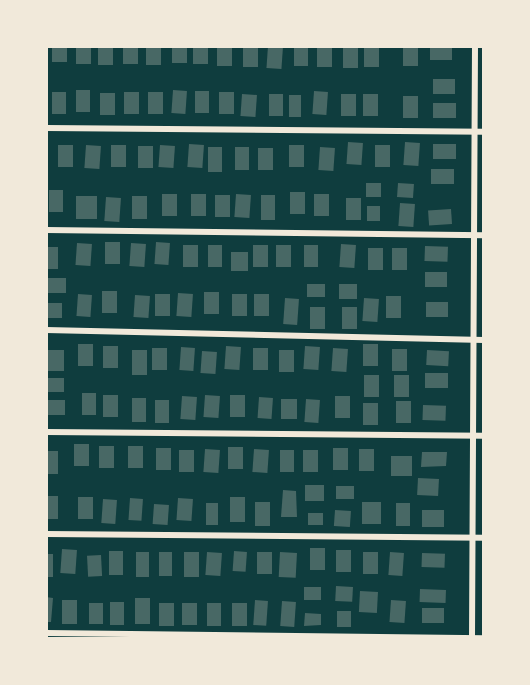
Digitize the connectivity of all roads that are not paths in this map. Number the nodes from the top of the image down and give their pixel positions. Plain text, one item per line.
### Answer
1 (475, 46) edge
2 (46, 128) edge
3 (474, 132) junction
4 (483, 132) edge
5 (46, 230) edge
6 (474, 235) junction
7 (483, 235) edge
8 (46, 330) edge
9 (473, 340) junction
10 (483, 340) edge
11 (46, 432) edge
12 (473, 436) junction
13 (483, 436) edge
14 (46, 534) edge
15 (472, 538) junction
16 (483, 538) edge
17 (46, 633) edge
18 (472, 638) edge
19 (483, 638) edge

1 - 3 street
2 - 3 street
3 - 4 street
3 - 6 street
5 - 6 street
6 - 7 street
6 - 9 street
8 - 9 street
9 - 10 street
9 - 12 street
11 - 12 street
12 - 13 street
12 - 15 street
14 - 15 street
15 - 16 street
15 - 18 street
17 - 18 street
18 - 19 street

